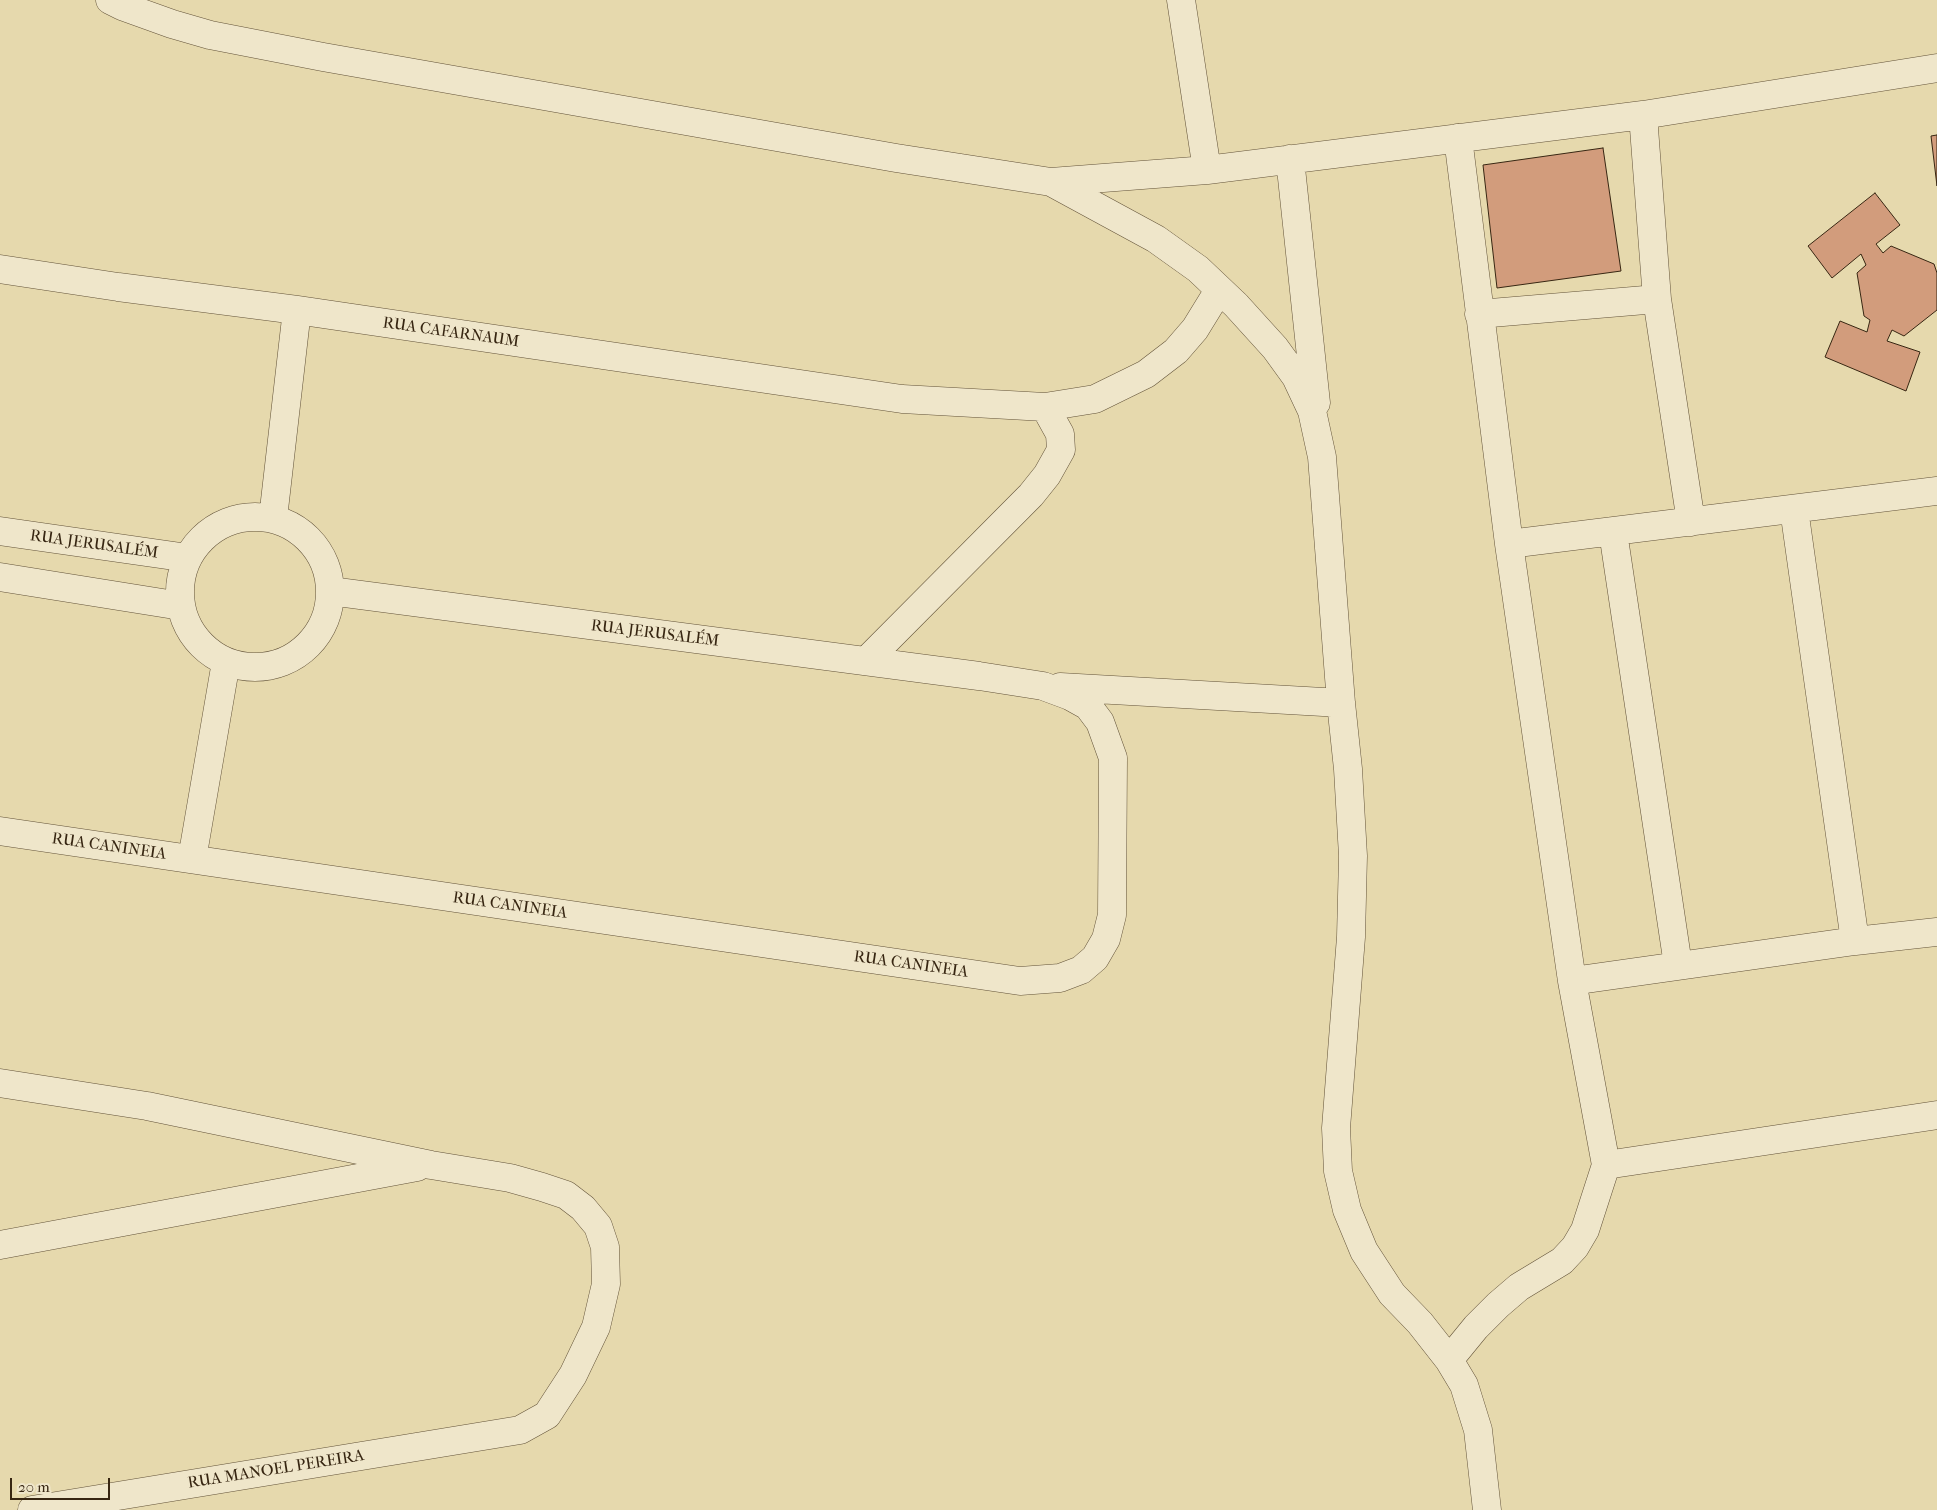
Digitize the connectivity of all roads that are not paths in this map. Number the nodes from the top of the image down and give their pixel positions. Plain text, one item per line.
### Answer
1 (110, 0) edge
2 (1182, 0) edge
3 (1937, 68) edge
4 (1643, 115) junction
5 (1458, 138) junction
6 (1290, 160) junction
7 (1207, 170) junction
8 (1051, 182) junction
9 (0, 269) edge
10 (1220, 290) junction
11 (1657, 299) junction
12 (297, 310) junction
13 (1479, 314) junction
14 (1045, 407) junction
15 (1322, 457) junction
16 (1937, 491) edge
17 (1794, 509) junction
18 (272, 518) junction
19 (1691, 522) junction
20 (0, 532) edge
21 (1613, 532) junction
22 (1510, 544) junction
23 (188, 558) junction
24 (0, 577) edge
25 (330, 591) junction
26 (181, 606) junction
27 (866, 661) junction
28 (226, 662) junction
29 (1043, 686) junction
30 (1341, 703) junction
31 (0, 831) edge
32 (192, 859) junction
33 (1937, 932) edge
34 (1855, 941) junction
35 (1678, 965) junction
36 (1572, 981) junction
37 (0, 1083) edge
38 (1937, 1115) edge
39 (431, 1165) junction
40 (1606, 1165) junction
41 (0, 1244) edge
42 (1449, 1360) junction
43 (125, 1502) edge
44 (32, 1510) edge
45 (1487, 1510) edge

1 - 8 street
2 - 7 street
3 - 4 street
4 - 5 street
4 - 11 street
5 - 6 street
5 - 13 street
6 - 7 street
6 - 15 street
7 - 8 street
8 - 10 street
9 - 12 street, RUA CAFARNAUM
10 - 14 street, RUA CAFARNAUM
10 - 15 street
11 - 13 street
11 - 19 street
12 - 14 street, RUA CAFARNAUM
12 - 18 street
13 - 22 street
14 - 27 street
15 - 30 street
16 - 17 street
17 - 19 street
17 - 34 street
18 - 23 street
18 - 25 street
19 - 21 street
20 - 23 street, RUA JERUSALÉM
21 - 22 street
21 - 35 street
22 - 36 street
23 - 26 street
24 - 26 street
25 - 27 street, RUA JERUSALÉM
25 - 28 street
26 - 28 street
27 - 29 street, RUA JERUSALÉM
28 - 32 street
29 - 30 street
29 - 32 street, RUA CANINEIA
30 - 42 street
31 - 32 street, RUA CANINEIA
33 - 34 street
34 - 35 street
35 - 36 street
36 - 40 street
37 - 39 street
38 - 40 street
39 - 41 street
39 - 43 street, RUA MANOEL PEREIRA
40 - 42 street
42 - 45 street
43 - 44 street, RUA MANOEL PEREIRA

